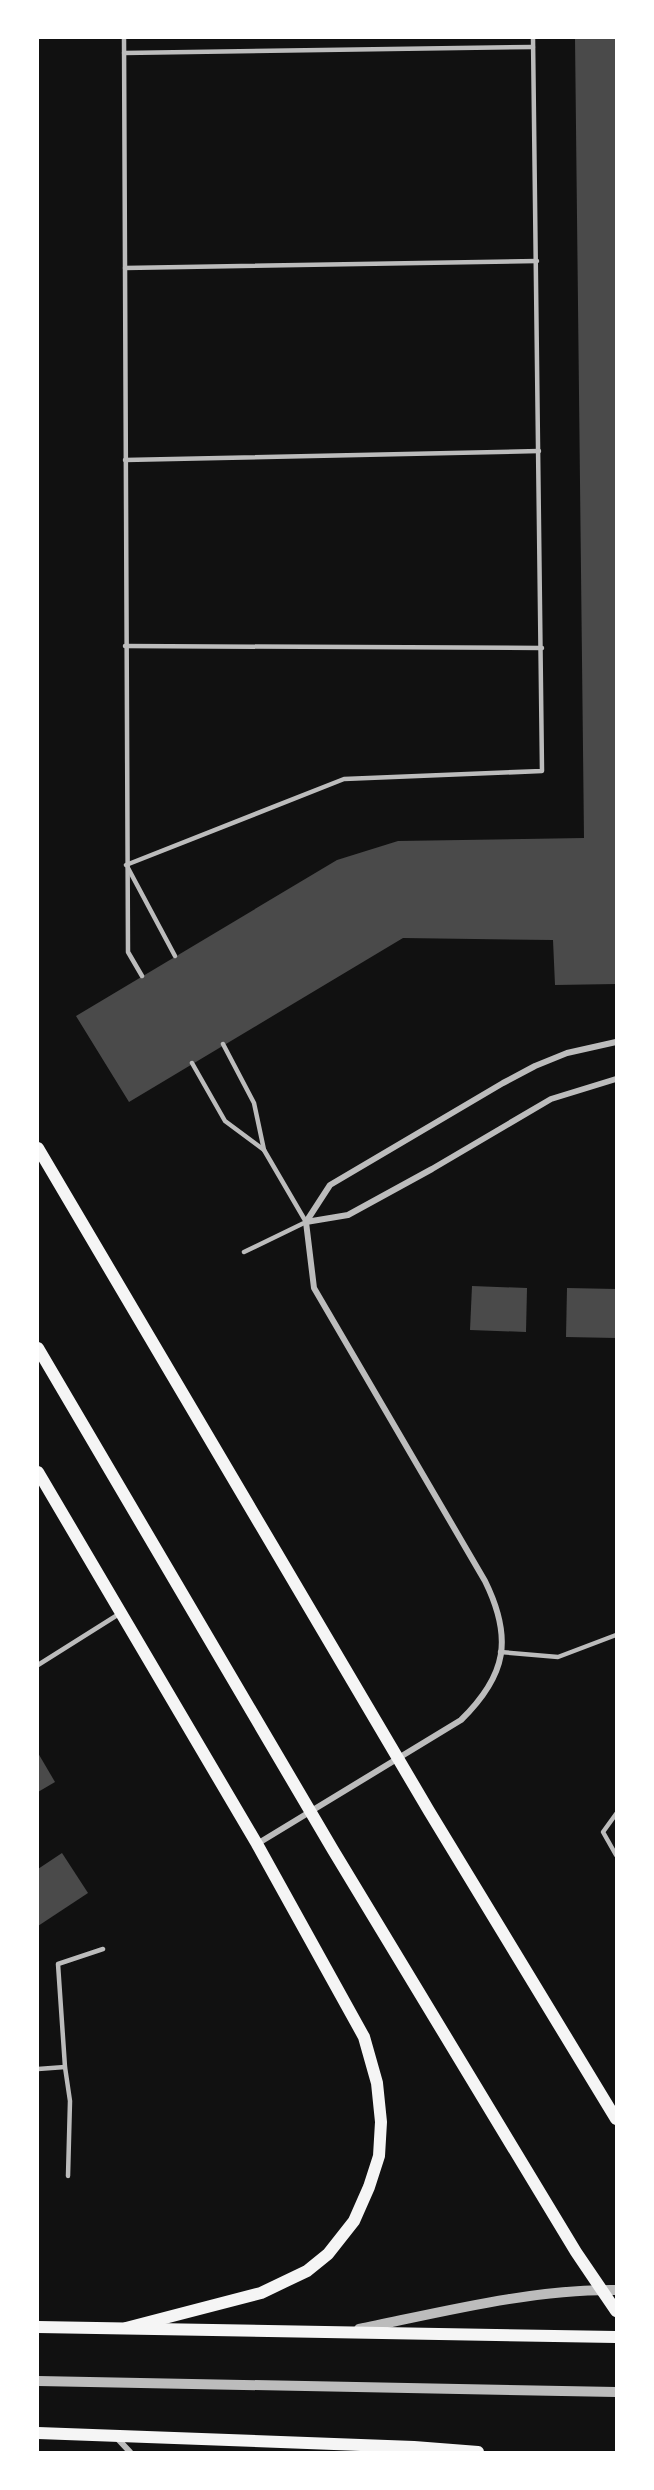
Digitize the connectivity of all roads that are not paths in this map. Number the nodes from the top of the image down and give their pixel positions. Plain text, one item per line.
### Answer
1 (124, 38) edge
2 (533, 38) edge
3 (533, 47) junction
4 (124, 53) junction
5 (537, 261) junction
6 (125, 268) junction
7 (539, 451) junction
8 (125, 460) junction
9 (125, 646) junction
10 (542, 648) junction
11 (126, 865) junction
12 (176, 956) dead end
13 (142, 976) dead end
14 (616, 1042) edge
15 (223, 1044) dead end
16 (192, 1063) dead end
17 (616, 1078) edge
18 (38, 1148) edge
19 (264, 1150) junction
20 (306, 1222) junction
21 (244, 1251) dead end
22 (38, 1348) edge
23 (38, 1472) edge
24 (121, 1613) junction
25 (616, 1635) edge
26 (500, 1652) junction
27 (38, 1665) edge
28 (616, 1814) edge
29 (257, 1844) junction
30 (616, 1855) edge
31 (103, 1949) dead end
32 (65, 2067) junction
33 (38, 2069) edge
34 (616, 2119) edge
35 (68, 2176) dead end
36 (616, 2290) edge
37 (616, 2311) edge
38 (38, 2327) edge
39 (126, 2328) junction
40 (344, 2333) junction
41 (616, 2337) edge
42 (38, 2381) edge
43 (616, 2392) edge
44 (38, 2433) edge
45 (116, 2437) junction
46 (414, 2447) junction
47 (130, 2452) edge
48 (384, 2452) edge
49 (478, 2452) edge

1 - 4 lane
2 - 3 lane
3 - 4 lane
3 - 5 lane
4 - 6 lane
5 - 6 lane
5 - 7 lane
6 - 8 lane
7 - 8 lane
7 - 10 lane
8 - 9 lane
9 - 10 lane
9 - 11 lane
10 - 11 lane
11 - 12 lane
11 - 13 lane
14 - 20 street
15 - 19 lane
16 - 19 lane
17 - 20 street
18 - 34 main road
19 - 20 lane
20 - 21 lane
20 - 26 street
22 - 37 main road
23 - 24 main road
24 - 27 lane
24 - 29 main road
25 - 26 lane
26 - 29 street
28 - 30 lane
29 - 39 main road
31 - 32 lane
32 - 33 lane
32 - 35 lane
36 - 40 street
38 - 39 main road
39 - 40 main road
40 - 41 main road
42 - 43 street
44 - 45 main road
45 - 46 main road
45 - 47 street
46 - 48 street
46 - 49 main road

